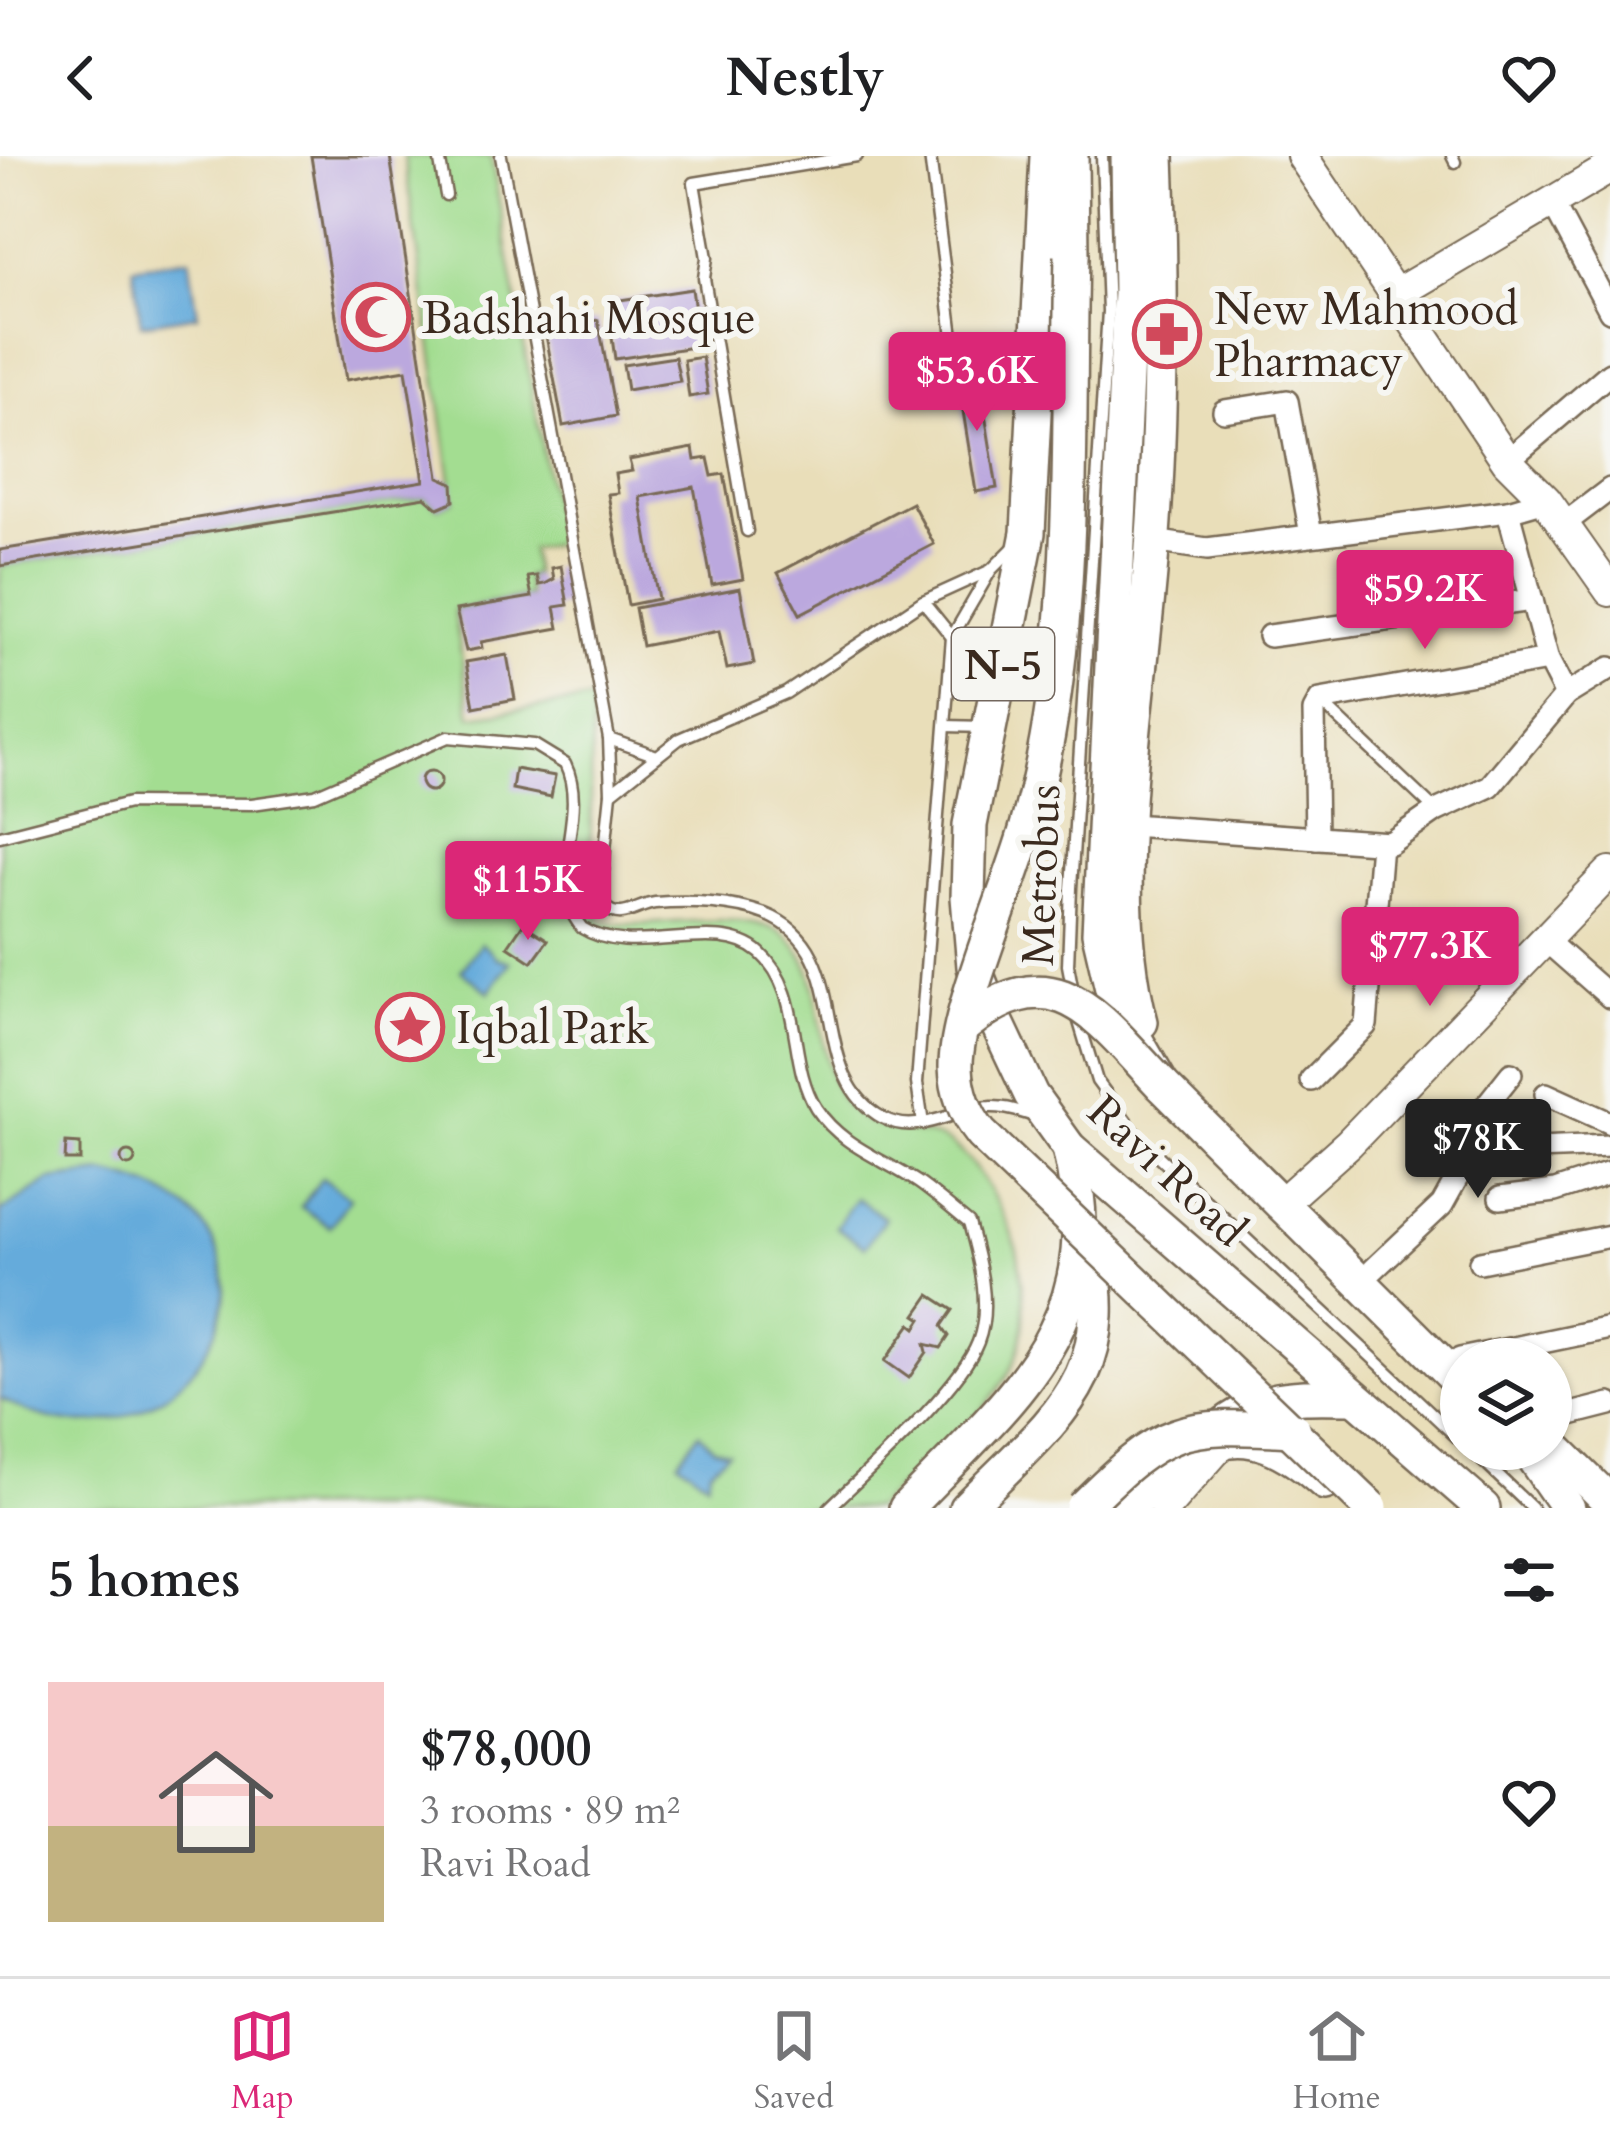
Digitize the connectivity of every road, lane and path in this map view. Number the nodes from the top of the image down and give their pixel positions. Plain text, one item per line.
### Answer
1 (439, 156) edge
2 (501, 156) edge
3 (857, 156) edge
4 (930, 156) edge
5 (1047, 156) edge
6 (1071, 156) edge
7 (1302, 156) edge
8 (1129, 158) edge
9 (1610, 168) edge
10 (446, 195) dead end
11 (1552, 202) junction
12 (1393, 296) junction
13 (1610, 311) edge
14 (955, 352) dead end
15 (1610, 374) edge
16 (1224, 411) dead end
17 (1507, 461) junction
18 (1610, 490) edge
19 (1508, 511) junction
20 (1555, 512) junction
21 (747, 532) dead end
22 (1028, 532) junction
23 (1311, 535) junction
24 (1153, 541) junction
25 (991, 570) junction
26 (1610, 590) edge
27 (1532, 600) junction
28 (923, 601) junction
29 (1269, 636) dead end
30 (952, 637) junction
31 (1548, 660) junction
32 (1610, 668) edge
33 (1566, 695) junction
34 (1320, 700) junction
35 (946, 725) junction
36 (988, 727) junction
37 (609, 739) junction
38 (654, 754) junction
39 (611, 793) junction
40 (1436, 811) junction
41 (1130, 825) junction
42 (0, 836) edge
43 (1316, 838) junction
44 (1381, 844) junction
45 (1610, 872) edge
46 (1543, 938) junction
47 (1610, 998) edge
48 (962, 1027) junction
49 (1511, 1075) dead end
50 (1311, 1080) dead end
51 (1162, 1085) junction
52 (1546, 1094) dead end
53 (1610, 1123) edge
54 (923, 1124) junction
55 (1059, 1134) junction
56 (1610, 1146) edge
57 (1512, 1150) dead end
58 (1610, 1173) edge
59 (1294, 1192) junction
60 (1500, 1198) dead end
61 (1084, 1227) junction
62 (1610, 1236) edge
63 (1480, 1262) dead end
64 (1373, 1270) junction
65 (1610, 1328) edge
66 (1563, 1338) edge
67 (1440, 1339) edge
68 (1440, 1362) edge
69 (1352, 1397) junction
70 (1610, 1404) edge
71 (1572, 1414) edge
72 (1440, 1421) edge
73 (1294, 1430) junction
74 (1210, 1445) junction
75 (1572, 1465) edge
76 (1502, 1470) edge
77 (1537, 1470) edge
78 (1610, 1502) edge
79 (1553, 1503) edge
80 (829, 1508) edge
81 (906, 1508) edge
82 (966, 1508) edge
83 (1082, 1508) edge
84 (1129, 1508) edge
85 (1165, 1508) edge
86 (1353, 1508) edge
87 (1371, 1508) edge
88 (1483, 1508) edge

1 - 10 lane
2 - 37 lane
3 - 21 lane
4 - 14 lane
5 - 22 main road, Ravi Road / N-5
6 - 48 main road, bridge
7 - 12 street
8 - 24 main road, Ravi Road
8 - 51 main road, bridge
8 - 72 lane, Metrobus
9 - 11 street
11 - 12 street
11 - 13 street
12 - 17 street
15 - 17 street
16 - 23 street
17 - 20 street
18 - 20 street
19 - 20 street
19 - 23 street
19 - 27 street
20 - 26 street
22 - 25 lane
22 - 36 main road, Ravi Road / N-5
23 - 24 street
24 - 41 main road, Ravi Road
25 - 28 lane
25 - 30 lane
27 - 29 street
27 - 31 street
28 - 30 lane
28 - 38 lane
30 - 35 lane
31 - 33 street
31 - 34 street
32 - 33 street
33 - 40 street
34 - 40 lane
34 - 43 street
35 - 36 lane
35 - 54 lane
36 - 55 main road, Ravi Road / N-5
37 - 38 lane
37 - 39 lane
38 - 39 lane
39 - 54 lane
40 - 44 street
41 - 43 street
41 - 59 main road, Ravi Road
42 - 80 lane
43 - 44 street
44 - 50 street
45 - 46 street
46 - 47 street
46 - 59 street
48 - 51 main road, bridge
48 - 61 main road, bridge
49 - 64 street
51 - 68 main road
52 - 53 street
54 - 55 lane
55 - 69 main road, Ravi Road / N-5
55 - 81 main road
56 - 57 street
58 - 60 street
59 - 64 main road, Ravi Road
61 - 73 main road, bridge
61 - 82 main road
62 - 63 street
64 - 67 main road, Ravi Road
65 - 66 street
69 - 74 main road
69 - 88 main road, Ravi Road / N-5
70 - 71 street
73 - 83 main road, bridge
73 - 87 main road, bridge
74 - 84 main road
74 - 85 street
74 - 86 main road
75 - 78 main road
76 - 79 lane
77 - 79 main road

